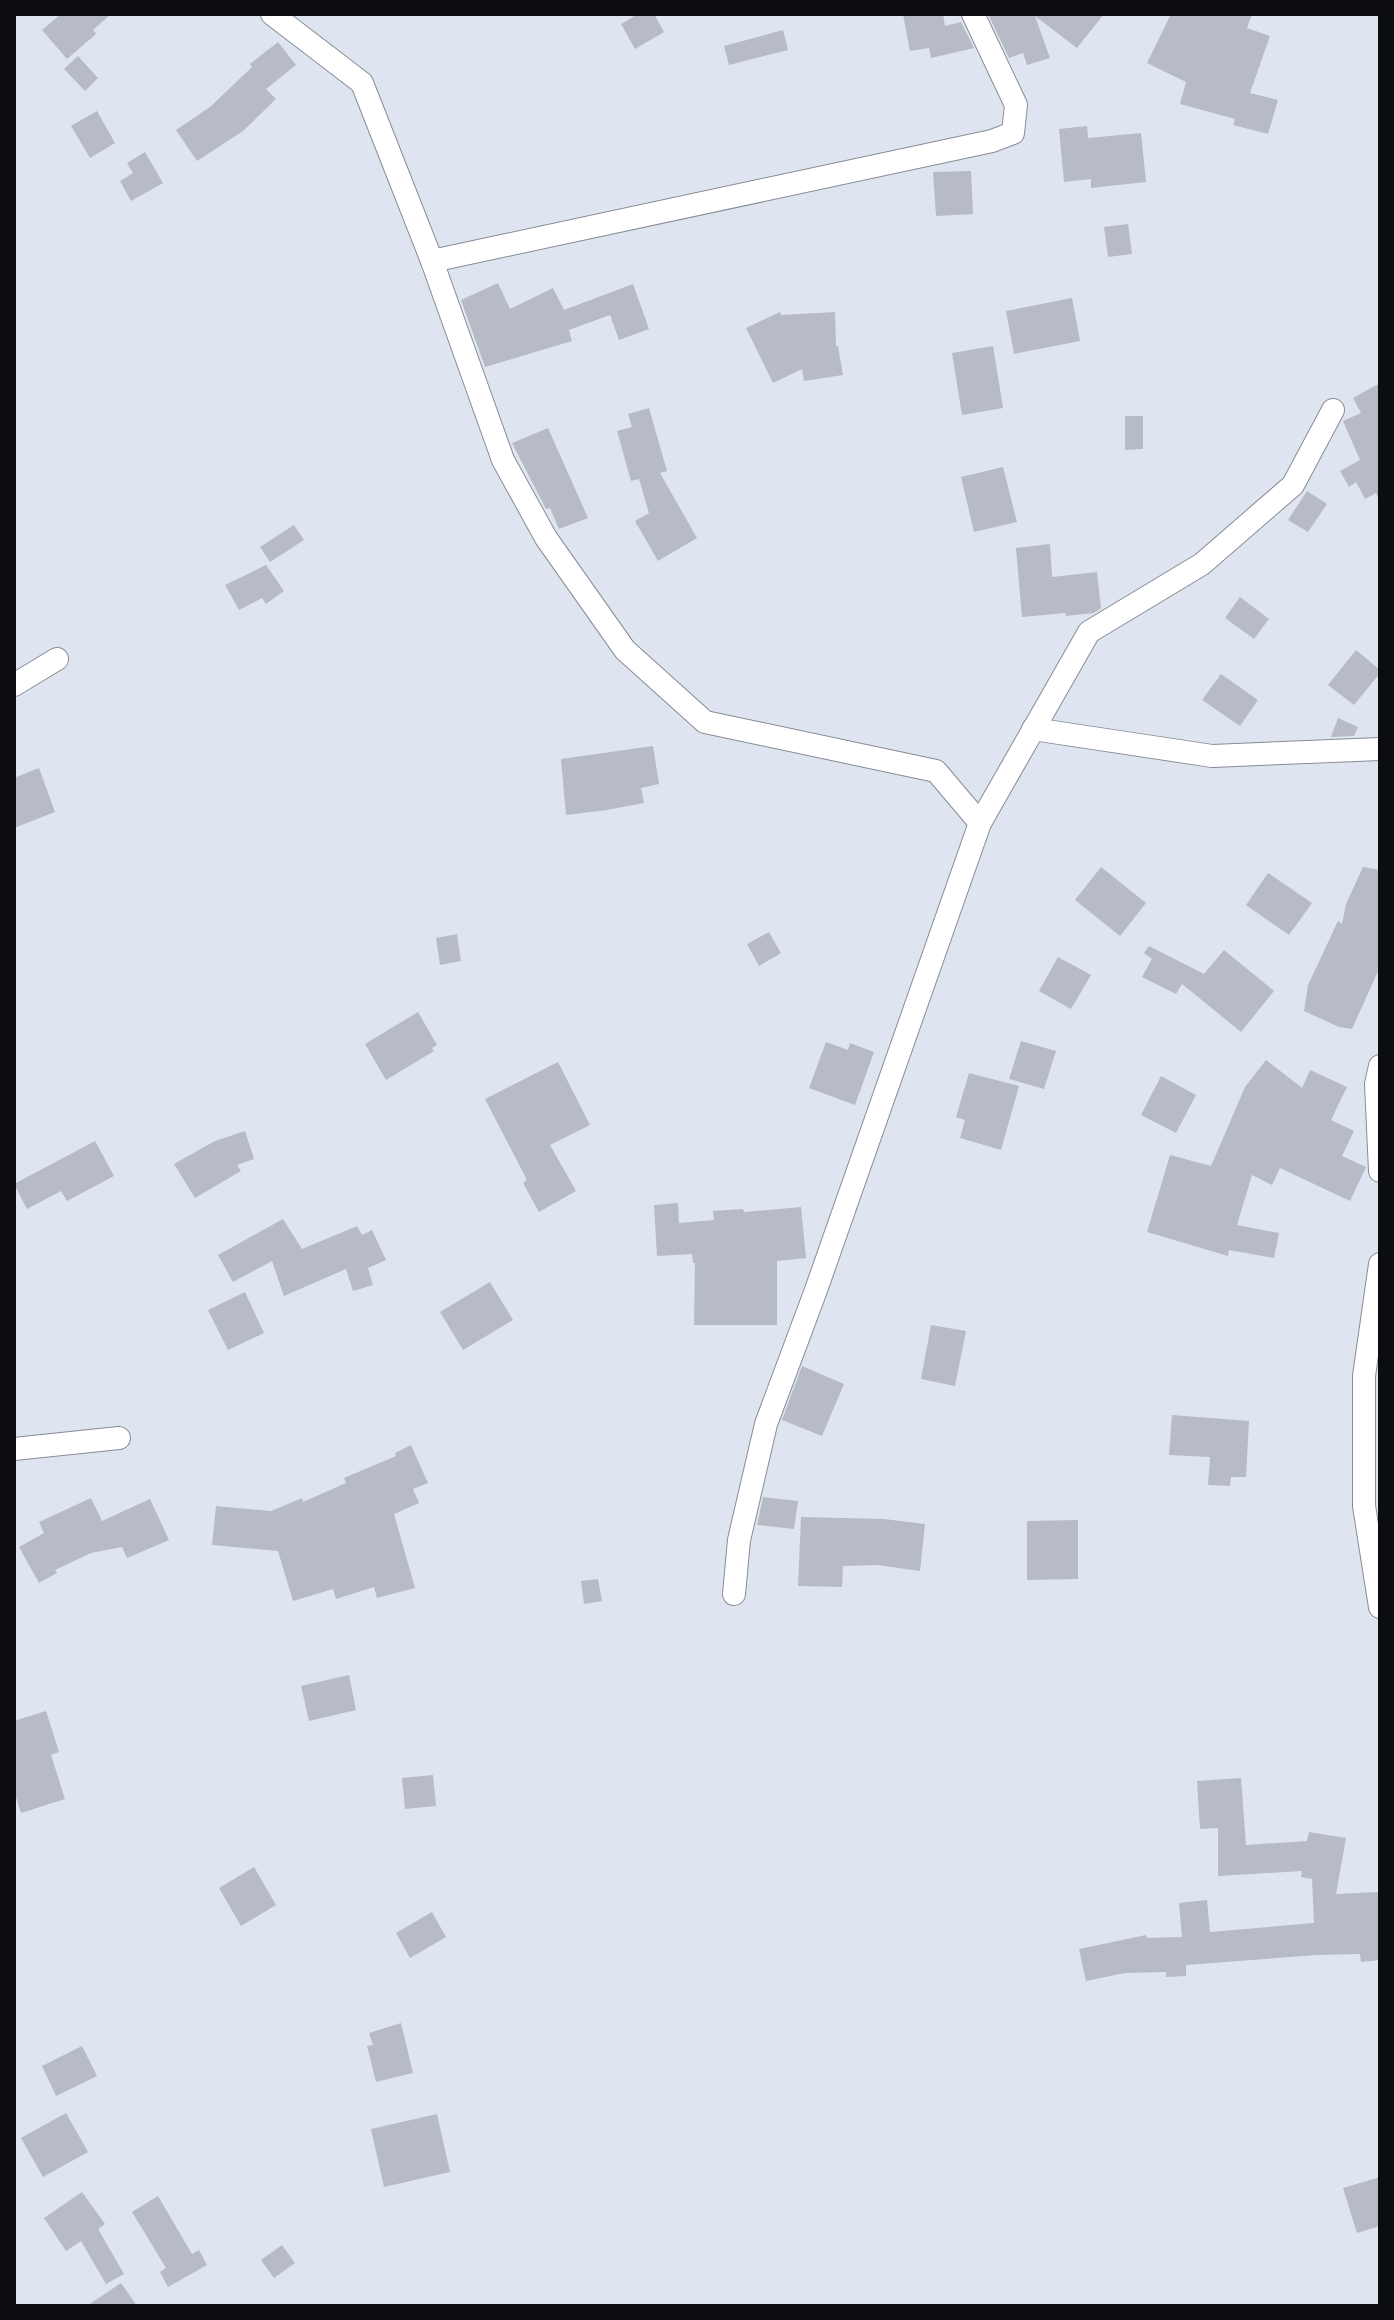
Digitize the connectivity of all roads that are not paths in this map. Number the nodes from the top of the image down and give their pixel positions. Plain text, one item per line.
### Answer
1 (272, 14) edge
2 (973, 14) edge
3 (432, 261) junction
4 (1333, 410) dead end
5 (57, 659) dead end
6 (14, 685) edge
7 (1033, 729) junction
8 (1380, 749) edge
9 (980, 823) junction
10 (1380, 1066) edge
11 (1380, 1171) edge
12 (1380, 1264) edge
13 (119, 1438) dead end
14 (14, 1449) edge
15 (734, 1594) dead end
16 (1380, 1607) edge

1 - 3 street
2 - 3 street
3 - 9 street
4 - 7 street
5 - 6 street
7 - 8 street
7 - 9 street
9 - 15 street
10 - 11 street
12 - 16 street
13 - 14 street

